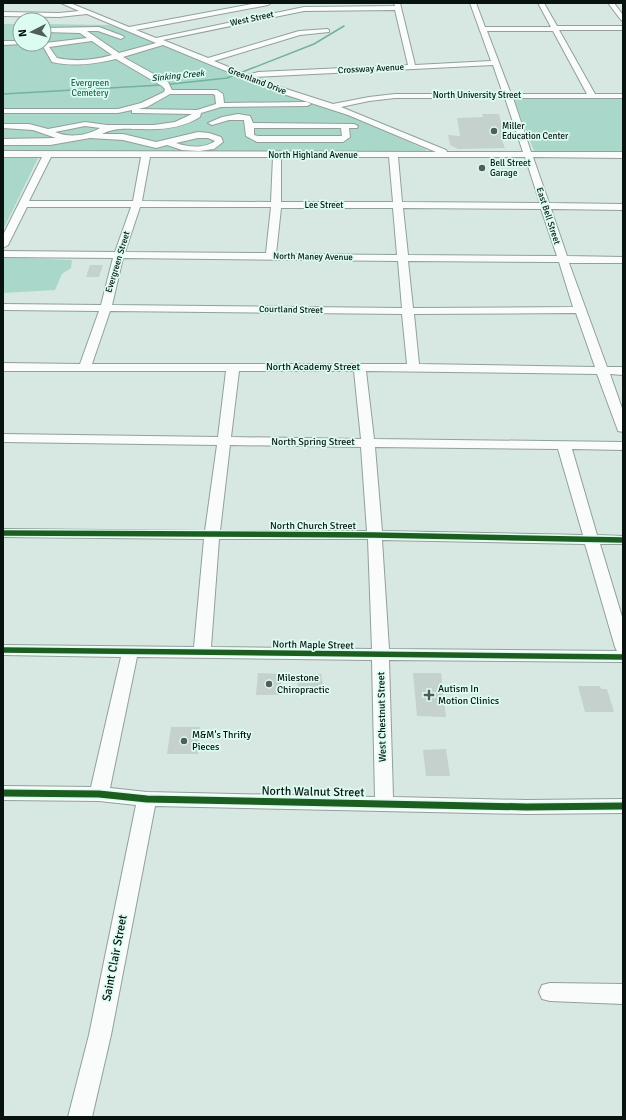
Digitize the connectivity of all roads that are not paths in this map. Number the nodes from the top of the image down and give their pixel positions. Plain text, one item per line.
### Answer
1 (64, 3) edge
2 (268, 3) edge
3 (473, 3) edge
4 (541, 3) edge
5 (612, 4) edge
6 (398, 5) edge
7 (623, 5) edge
8 (88, 12) junction
9 (3, 14) edge
10 (623, 19) edge
11 (553, 28) junction
12 (623, 28) edge
13 (90, 29) junction
14 (129, 29) junction
15 (482, 29) junction
16 (52, 30) edge
17 (72, 30) junction
18 (327, 30) dead end
19 (82, 31) junction
20 (94, 39) junction
21 (155, 40) junction
22 (52, 44) edge
23 (163, 44) junction
24 (146, 47) junction
25 (50, 52) edge
26 (119, 57) junction
27 (207, 61) junction
28 (495, 63) junction
29 (412, 66) junction
30 (241, 75) junction
31 (166, 87) junction
32 (508, 95) junction
33 (592, 96) junction
34 (623, 96) edge
35 (320, 103) junction
36 (220, 106) junction
37 (332, 107) junction
38 (3, 111) edge
39 (118, 111) junction
40 (197, 113) junction
41 (214, 121) junction
42 (248, 121) junction
43 (3, 126) edge
44 (345, 126) junction
45 (107, 127) junction
46 (383, 127) junction
47 (48, 131) junction
48 (198, 135) junction
49 (91, 136) junction
50 (68, 138) junction
51 (3, 142) edge
52 (165, 142) junction
53 (3, 154) edge
54 (48, 154) junction
55 (146, 154) junction
56 (277, 154) junction
57 (393, 155) junction
58 (450, 155) junction
59 (528, 155) junction
60 (623, 155) edge
61 (24, 204) junction
62 (137, 204) junction
63 (276, 205) junction
64 (398, 205) junction
65 (545, 206) junction
66 (623, 207) edge
67 (3, 245) edge
68 (3, 254) edge
69 (119, 256) junction
70 (271, 256) junction
71 (402, 259) junction
72 (562, 259) junction
73 (623, 260) edge
74 (3, 307) edge
75 (105, 309) junction
76 (580, 310) junction
77 (408, 311) junction
78 (6, 367) edge
79 (360, 367) junction
80 (85, 368) junction
81 (233, 368) junction
82 (413, 368) junction
83 (602, 371) junction
84 (623, 371) edge
85 (3, 380) edge
86 (623, 428) edge
87 (3, 438) edge
88 (224, 442) junction
89 (369, 442) junction
90 (564, 446) junction
91 (623, 446) edge
92 (3, 533) edge
93 (212, 535) junction
94 (373, 535) junction
95 (591, 540) junction
96 (623, 540) edge
97 (623, 647) edge
98 (3, 650) edge
99 (130, 652) junction
100 (202, 653) junction
101 (381, 655) junction
102 (623, 658) edge
103 (3, 793) edge
104 (99, 794) junction
105 (147, 799) junction
106 (384, 804) junction
107 (623, 806) edge
108 (550, 992) dead end
109 (623, 994) edge
110 (80, 1117) edge

1 - 8 street, Greenland Drive
2 - 14 street
3 - 15 street, East Bell Street
4 - 11 street
5 - 7 street
5 - 10 street
6 - 21 street, West Street
6 - 29 street
8 - 9 street
8 - 14 street, Greenland Drive
11 - 12 street
11 - 15 street
11 - 33 street
13 - 17 street
13 - 19 street
13 - 24 street
14 - 21 street, Greenland Drive
15 - 28 street, East Bell Street
16 - 17 street
17 - 19 street
18 - 27 street
19 - 20 street
20 - 22 street
20 - 26 street
21 - 23 street, Greenland Drive
23 - 24 street
23 - 27 street, Greenland Drive
24 - 26 street
25 - 26 street
26 - 31 street
27 - 30 street, Greenland Drive
28 - 29 street, Crossway Avenue
28 - 32 street, East Bell Street
29 - 30 street, Crossway Avenue
30 - 35 street, Greenland Drive
31 - 36 street
31 - 39 street
32 - 33 street, North University Street
32 - 37 street, North University Street
32 - 59 street, East Bell Street
33 - 34 street, North University Street
35 - 36 street
35 - 37 street, Greenland Drive
36 - 40 street
36 - 42 street
37 - 46 street, Greenland Drive
38 - 39 street
39 - 40 street
40 - 41 street
40 - 45 street
41 - 42 street
41 - 48 street
42 - 44 street
42 - 44 street
43 - 47 street
44 - 46 street
45 - 47 street
45 - 49 street
46 - 58 street, Greenland Drive
47 - 50 street
48 - 52 street
48 - 52 street
49 - 50 street
49 - 52 street
50 - 51 street
53 - 54 street, North Highland Avenue
54 - 55 street, North Highland Avenue
54 - 61 street
55 - 56 street, North Highland Avenue
55 - 62 street, Evergreen Street
56 - 57 street, North Highland Avenue
56 - 63 street
57 - 58 street, North Highland Avenue
57 - 64 street
58 - 59 street, North Highland Avenue
59 - 60 street, North Highland Avenue
59 - 65 street, East Bell Street
61 - 62 street, Lee Street
61 - 67 street
62 - 63 street, Lee Street
62 - 69 street, Evergreen Street
63 - 64 street, Lee Street
63 - 70 street
64 - 65 street, Lee Street
64 - 71 street
65 - 66 street, Lee Street
65 - 72 street, East Bell Street
68 - 69 street, North Maney Avenue
69 - 70 street, North Maney Avenue
69 - 75 street, Evergreen Street
70 - 71 street, North Maney Avenue
71 - 72 street, North Maney Avenue
71 - 77 street
72 - 73 street, North Maney Avenue
72 - 76 street, East Bell Street
74 - 75 street, Courtland Street
75 - 77 street, Courtland Street
75 - 80 street, Evergreen Street
76 - 77 street, Courtland Street
76 - 83 street, East Bell Street
77 - 82 street
78 - 80 street, North Academy Street
78 - 85 street
79 - 81 street, North Academy Street
79 - 82 street, North Academy Street
79 - 89 street, West Chestnut Street
80 - 81 street, North Academy Street
81 - 88 street
82 - 83 street, North Academy Street
83 - 84 street, North Academy Street
83 - 86 street, East Bell Street
87 - 88 street, North Spring Street
88 - 89 street, North Spring Street
88 - 93 street
89 - 90 street, North Spring Street
89 - 94 street, West Chestnut Street
90 - 91 street, North Spring Street
90 - 95 street
92 - 93 street, North Church Street
93 - 94 street, North Church Street
93 - 100 street
94 - 95 street, North Church Street
94 - 101 street, West Chestnut Street
95 - 96 street, North Church Street
95 - 97 street
98 - 99 street, North Maple Street
99 - 100 street, North Maple Street
99 - 104 street
100 - 101 street, North Maple Street
101 - 102 street, North Maple Street
101 - 106 street, West Chestnut Street
103 - 104 street, North Walnut Street
104 - 105 street, North Walnut Street
105 - 106 street, North Walnut Street
105 - 110 street, Saint Clair Street
106 - 107 street, North Walnut Street
108 - 109 street

